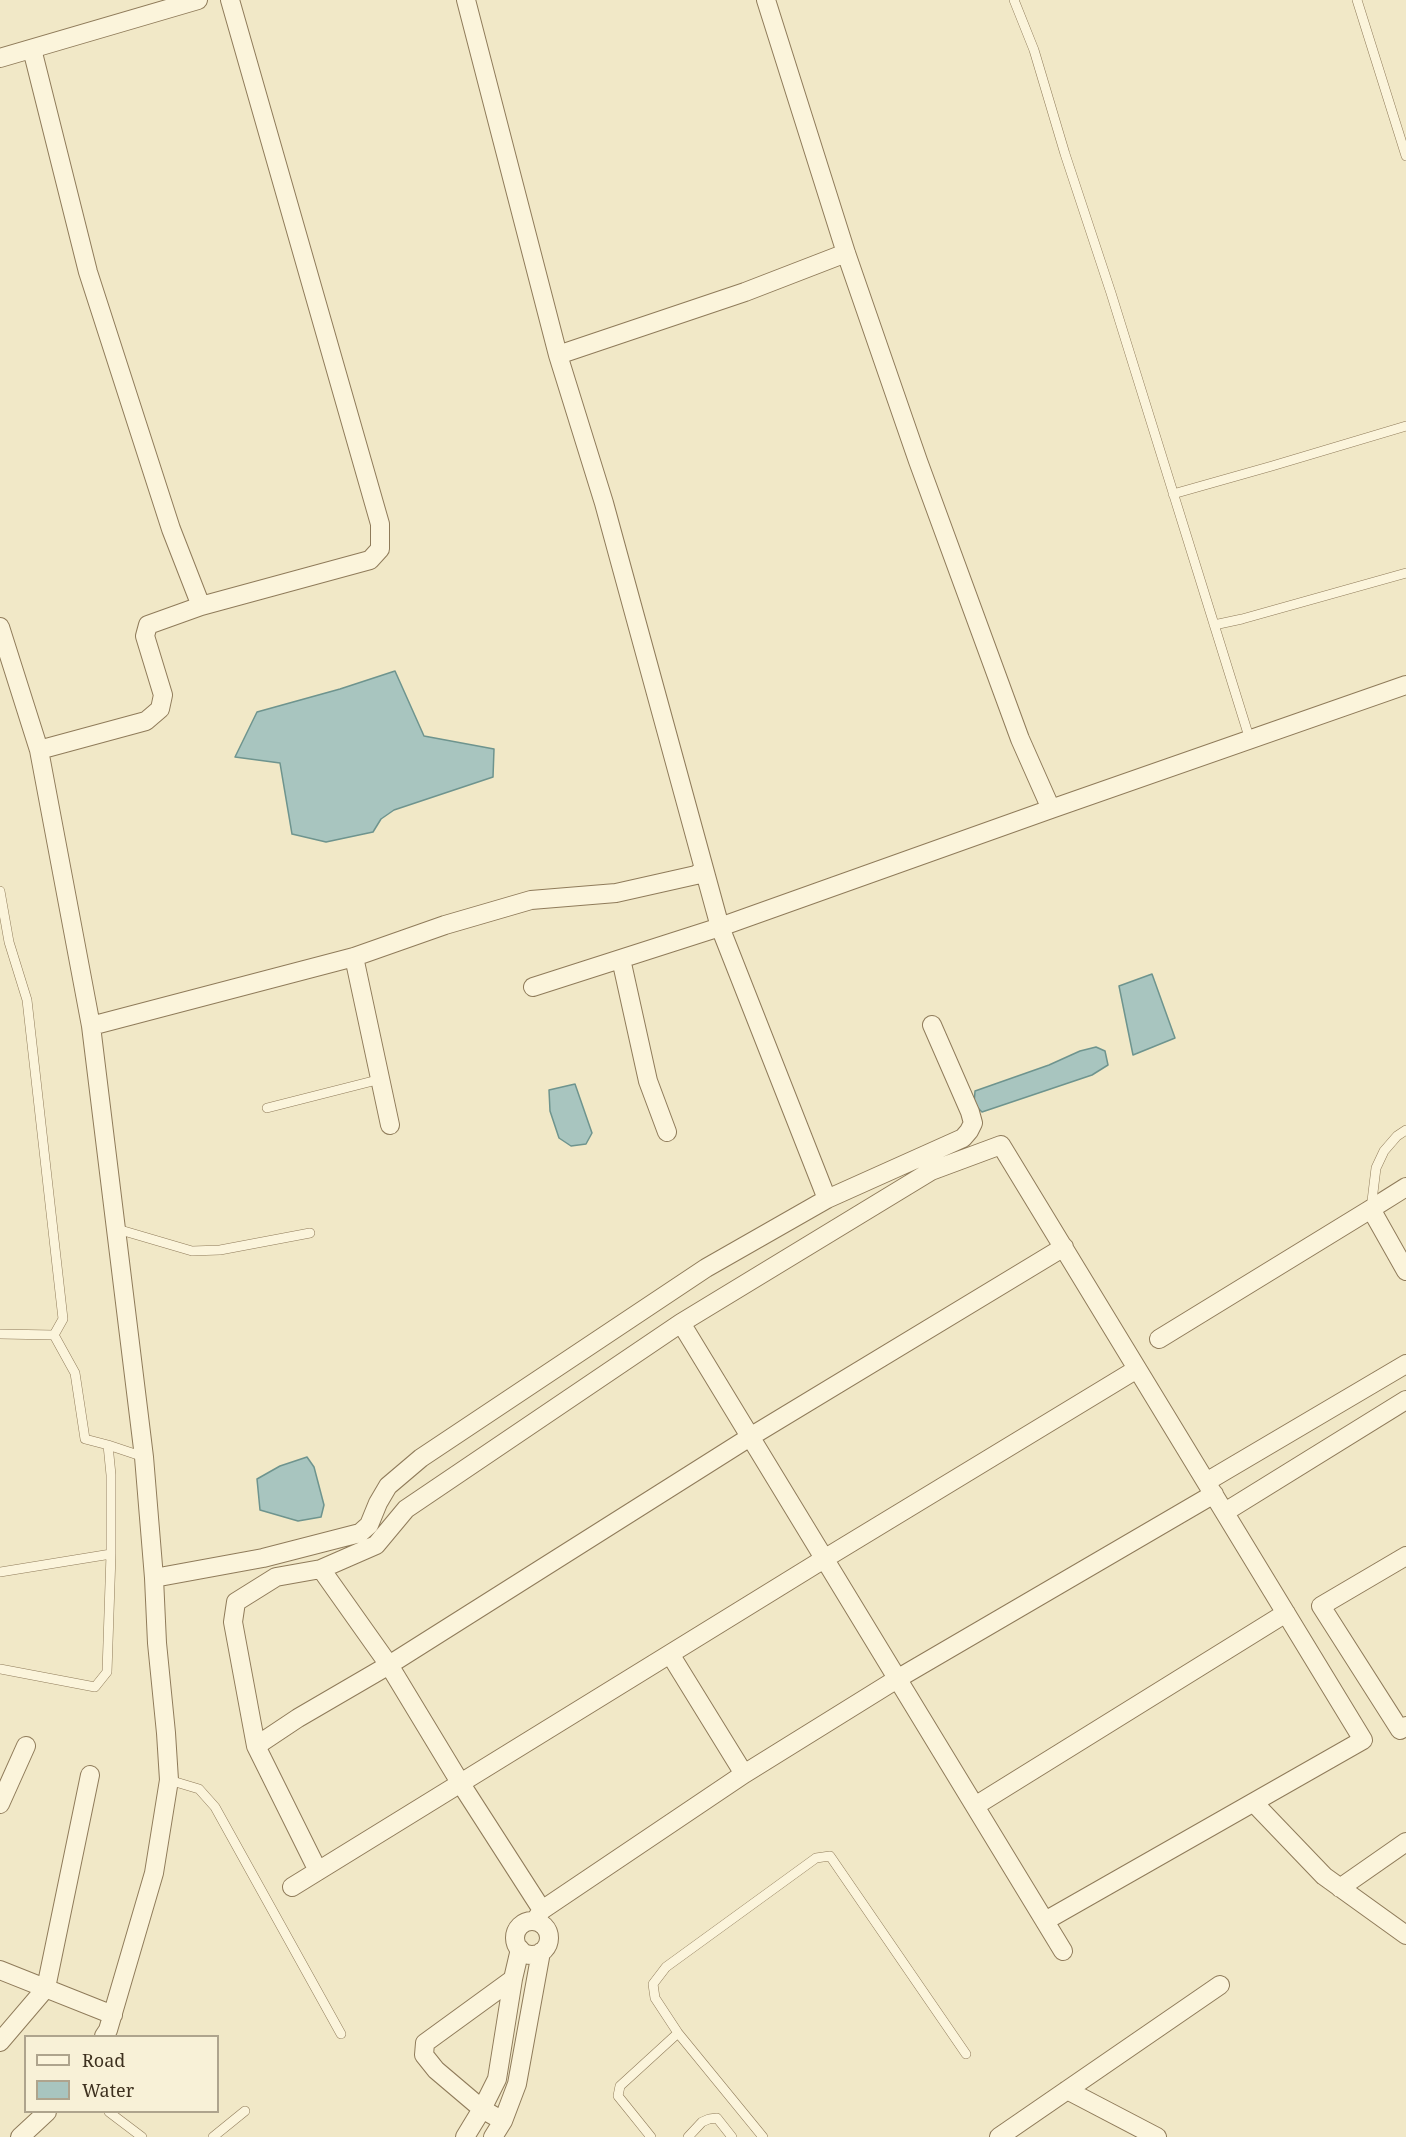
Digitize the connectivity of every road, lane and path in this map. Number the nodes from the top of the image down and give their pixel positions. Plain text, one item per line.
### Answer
1 (198, 0) edge
2 (230, 0) edge
3 (466, 0) edge
4 (766, 0) edge
5 (1014, 0) edge
6 (1357, 0) edge
7 (32, 49) junction
8 (0, 58) edge
9 (1406, 156) edge
10 (846, 253) junction
11 (558, 355) junction
12 (1406, 426) edge
13 (1173, 494) junction
14 (1406, 573) edge
15 (201, 606) junction
16 (1214, 625) junction
17 (0, 627) edge
18 (1406, 686) edge
19 (1250, 740) junction
20 (39, 750) junction
21 (1052, 809) junction
22 (703, 870) junction
23 (0, 891) edge
24 (720, 927) junction
25 (354, 957) junction
26 (621, 960) junction
27 (533, 987) dead end
28 (932, 1025) dead end
29 (91, 1026) junction
30 (381, 1079) junction
31 (267, 1108) dead end
32 (390, 1125) dead end
33 (1406, 1130) edge
34 (667, 1131) dead end
35 (1406, 1187) edge
36 (827, 1199) junction
37 (1371, 1209) junction
38 (117, 1229) junction
39 (310, 1233) dead end
40 (1064, 1247) junction
41 (1406, 1271) edge
42 (681, 1323) junction
43 (0, 1334) edge
44 (54, 1335) junction
45 (1159, 1339) dead end
46 (1406, 1364) edge
47 (1137, 1369) junction
48 (1406, 1400) edge
49 (750, 1437) junction
50 (108, 1445) junction
51 (144, 1457) junction
52 (1210, 1488) junction
53 (1225, 1512) junction
54 (111, 1554) junction
55 (1406, 1556) edge
56 (824, 1559) junction
57 (321, 1569) junction
58 (0, 1572) edge
59 (154, 1578) junction
60 (1286, 1613) junction
61 (670, 1654) junction
62 (389, 1665) junction
63 (0, 1670) edge
64 (897, 1679) junction
65 (1406, 1726) edge
66 (26, 1746) dead end
67 (256, 1746) junction
68 (744, 1774) junction
69 (90, 1775) dead end
70 (169, 1780) junction
71 (461, 1784) junction
72 (1254, 1803) junction
73 (0, 1804) edge
74 (975, 1806) junction
75 (1406, 1842) edge
76 (318, 1871) junction
77 (292, 1887) dead end
78 (1340, 1888) junction
79 (538, 1915) junction
80 (1045, 1921) junction
81 (1406, 1935) edge
82 (520, 1950) junction
83 (1063, 1951) dead end
84 (541, 1952) junction
85 (0, 1970) edge
86 (513, 1979) junction
87 (1220, 1985) dead end
88 (46, 1988) junction
89 (112, 2015) junction
90 (678, 2033) junction
91 (341, 2034) dead end
92 (105, 2035) edge
93 (0, 2042) edge
94 (966, 2054) dead end
95 (1067, 2090) junction
96 (482, 2109) junction
97 (245, 2111) dead end
98 (46, 2113) edge
99 (110, 2113) edge
100 (503, 2121) junction
101 (20, 2137) edge
102 (142, 2137) edge
103 (213, 2137) edge
104 (465, 2137) edge
105 (493, 2137) edge
106 (651, 2137) edge
107 (688, 2137) edge
108 (732, 2137) edge
109 (764, 2137) edge
110 (999, 2137) edge
111 (1157, 2137) edge

1 - 7 street
2 - 15 street
3 - 11 street
4 - 10 street
5 - 13 lane
6 - 9 lane
7 - 8 street
7 - 15 street
10 - 11 street
10 - 21 street
11 - 22 street
12 - 13 lane
13 - 16 lane
14 - 16 lane
15 - 20 street
16 - 19 lane
17 - 20 street
18 - 19 street
19 - 21 street
20 - 29 street
21 - 24 street
22 - 24 street
22 - 25 street
23 - 44 lane
24 - 26 street
24 - 36 street
25 - 29 street
25 - 30 street
26 - 27 street
26 - 34 street
28 - 36 street
29 - 38 street
30 - 31 lane
30 - 32 street
33 - 37 lane
35 - 37 street
36 - 59 street
37 - 41 street
37 - 45 street
38 - 39 lane
38 - 51 street
40 - 42 street
40 - 47 street
40 - 49 street
42 - 49 street
42 - 57 street
43 - 44 lane
44 - 50 lane
46 - 52 street
47 - 52 street
47 - 56 street
48 - 53 street
49 - 56 street
49 - 62 street
50 - 51 lane
50 - 54 lane
51 - 59 street
52 - 53 street
52 - 64 street
53 - 60 street
54 - 58 lane
54 - 63 lane
55 - 65 street
56 - 61 street
56 - 64 street
57 - 62 street
57 - 67 street
59 - 70 street
60 - 72 street
60 - 74 street
61 - 68 street
61 - 71 street
62 - 67 street
62 - 71 street
64 - 68 street
64 - 74 street
66 - 73 street
67 - 76 street
68 - 79 street
69 - 88 street
70 - 89 street
70 - 91 lane
71 - 76 street
71 - 79 street
72 - 78 street
72 - 80 street
74 - 80 street
75 - 78 street
76 - 77 street
78 - 81 street
79 - 82 street
79 - 84 street
80 - 83 street
82 - 84 street
82 - 86 street
84 - 100 street
85 - 88 street
86 - 96 street
86 - 96 street
87 - 95 street
88 - 89 street
88 - 93 street
89 - 92 street
90 - 94 lane
90 - 106 lane
90 - 109 lane
95 - 110 street
95 - 111 street
96 - 100 street
96 - 104 street
97 - 103 lane
98 - 101 street
99 - 102 lane
100 - 105 street
107 - 108 lane

